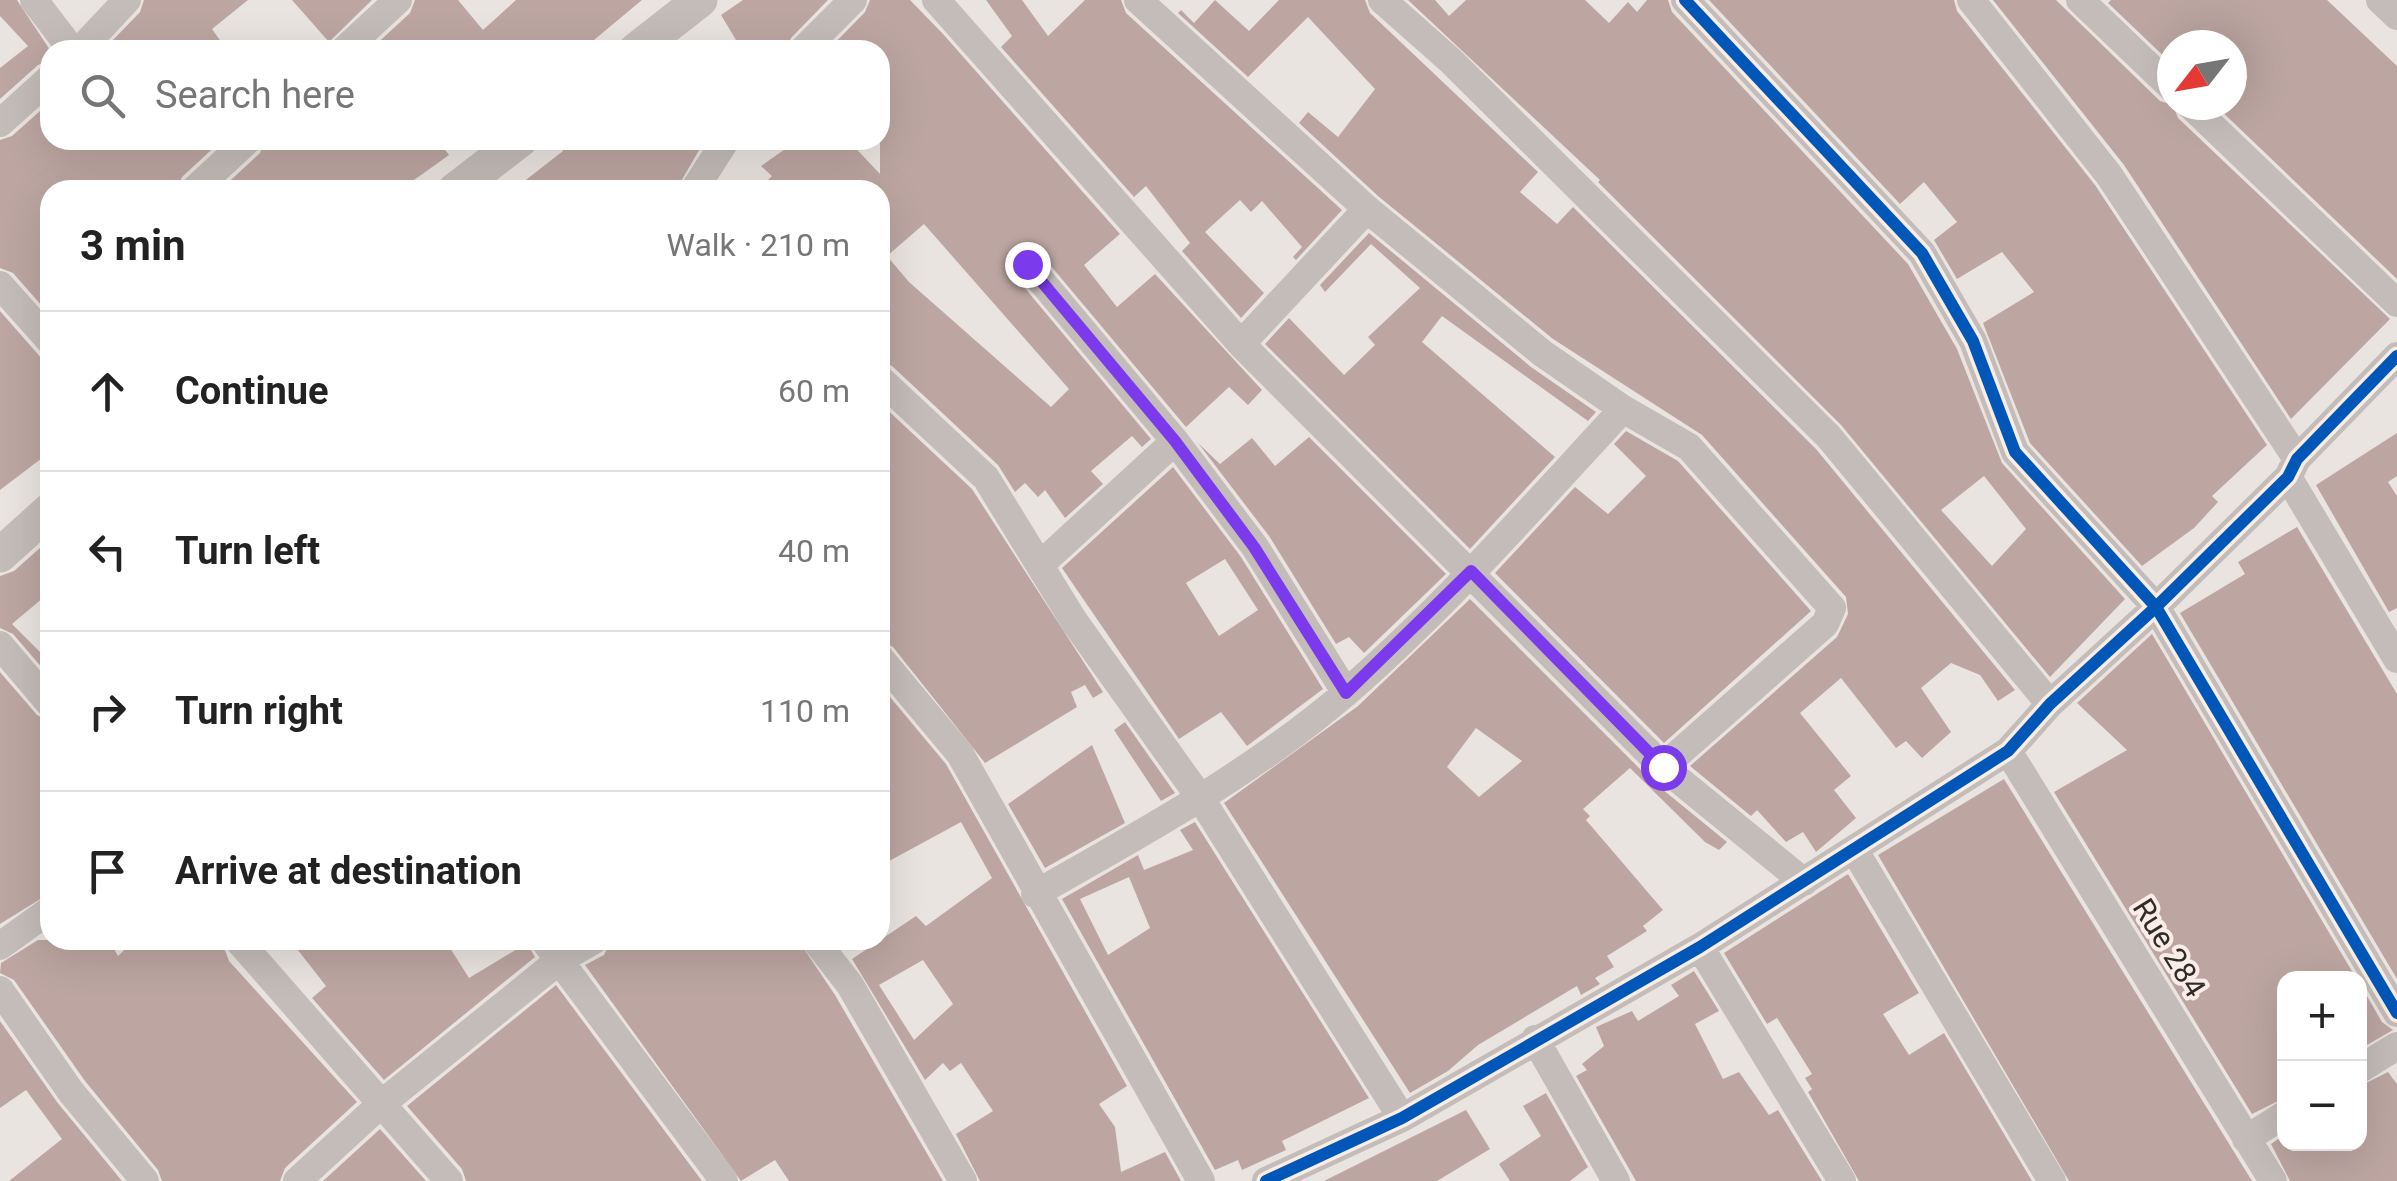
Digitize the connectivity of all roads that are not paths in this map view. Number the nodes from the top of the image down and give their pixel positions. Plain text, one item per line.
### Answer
1 (34, 0) edge
2 (127, 0) edge
3 (398, 0) edge
4 (700, 0) edge
5 (853, 0) edge
6 (936, 0) edge
7 (1138, 0) edge
8 (1382, 0) edge
9 (1685, 0) edge
10 (1971, 0) edge
11 (2080, 0) edge
12 (2380, 0) edge
13 (2397, 16) edge
14 (64, 40) edge
15 (89, 40) edge
16 (355, 40) edge
17 (649, 40) edge
18 (814, 40) edge
19 (2157, 74) edge
20 (40, 87) edge
21 (2206, 120) edge
22 (0, 123) edge
23 (237, 150) edge
24 (507, 150) edge
25 (720, 150) edge
26 (205, 180) edge
27 (469, 180) edge
28 (702, 180) edge
29 (1366, 209) junction
30 (1027, 264) dead end
31 (0, 285) edge
32 (2397, 304) edge
33 (40, 325) edge
34 (1240, 344) junction
35 (2397, 356) edge
36 (890, 388) edge
37 (1624, 409) junction
38 (1175, 441) junction
39 (2293, 468) junction
40 (40, 519) edge
41 (0, 554) edge
42 (1040, 566) junction
43 (1471, 571) junction
44 (2156, 608) junction
45 (0, 645) edge
46 (2397, 659) edge
47 (890, 670) edge
48 (40, 692) edge
49 (1346, 693) junction
50 (2050, 704) junction
51 (2008, 750) junction
52 (1663, 767) junction
53 (1201, 799) junction
54 (1855, 851) junction
55 (1804, 882) junction
56 (1035, 894) junction
57 (40, 917) edge
58 (0, 946) edge
59 (1700, 946) junction
60 (247, 950) edge
61 (553, 950) edge
62 (823, 950) edge
63 (0, 990) edge
64 (2397, 1013) edge
65 (1535, 1039) junction
66 (2397, 1046) edge
67 (2367, 1065) edge
68 (380, 1106) junction
69 (1402, 1118) junction
70 (2277, 1119) edge
71 (2246, 1139) junction
72 (1310, 1172) edge
73 (145, 1181) edge
74 (297, 1181) edge
75 (449, 1181) edge
76 (724, 1181) edge
77 (963, 1181) edge
78 (1200, 1181) edge
79 (1266, 1181) edge
80 (1616, 1181) edge
81 (1842, 1181) edge
82 (2052, 1181) edge
83 (2273, 1181) edge

1 - 14 street
2 - 15 street
3 - 16 street
4 - 17 street
5 - 18 street
6 - 34 street
7 - 29 street
8 - 50 street
9 - 44 street
10 - 39 street
11 - 19 street
12 - 13 street
20 - 22 street
21 - 32 street
23 - 26 street
24 - 27 street
25 - 28 street
29 - 34 street
29 - 37 street
30 - 38 street
31 - 33 street
34 - 43 street
35 - 39 street
36 - 42 street
37 - 43 street
37 - 52 street
38 - 42 street
38 - 49 street
39 - 44 street
39 - 46 street
40 - 41 street
42 - 53 street
43 - 49 street
43 - 52 street
44 - 50 street
44 - 64 street
45 - 48 street
47 - 56 street
49 - 53 street
50 - 51 street
51 - 54 street
51 - 71 street, Rue 284
52 - 55 street
53 - 56 street
53 - 69 street
54 - 55 street
54 - 82 street
55 - 59 street
56 - 78 street
57 - 58 street
59 - 65 street
59 - 81 street
60 - 68 street
61 - 68 street
61 - 76 street
62 - 77 street
63 - 73 street
65 - 69 street
65 - 80 street
66 - 67 street
68 - 74 street
68 - 75 street
69 - 72 street
70 - 71 street
71 - 83 street, Rue 284
72 - 79 street

